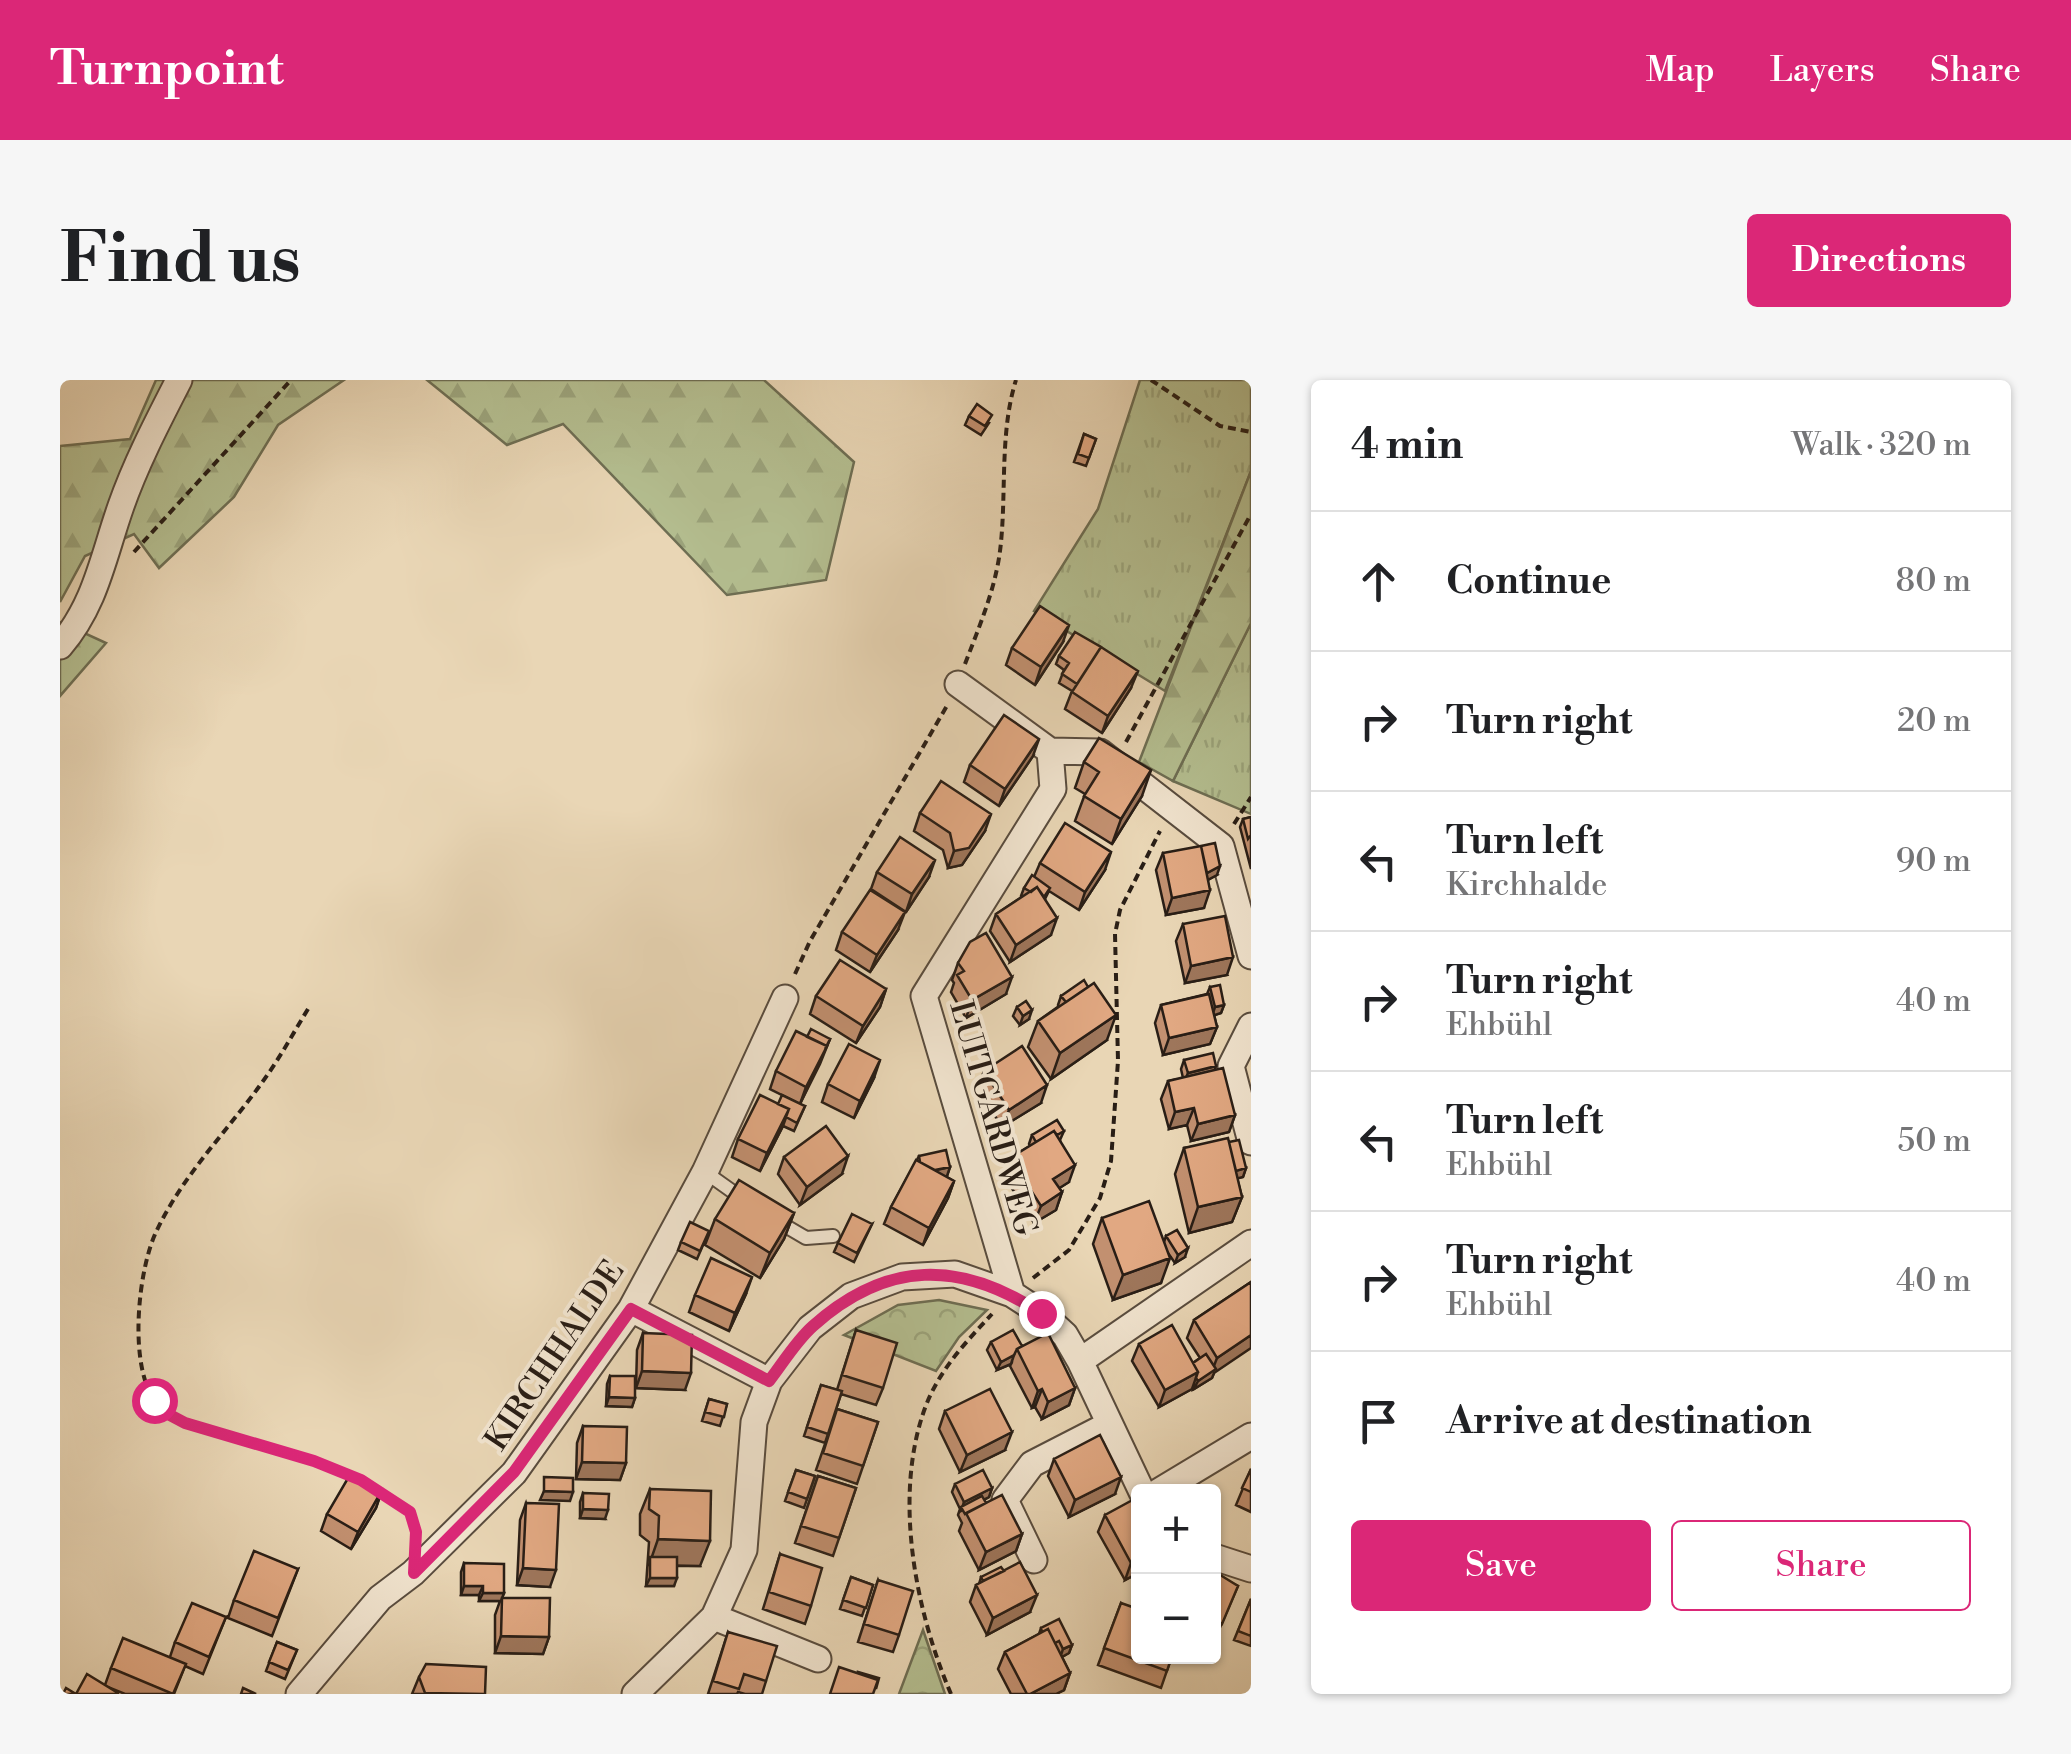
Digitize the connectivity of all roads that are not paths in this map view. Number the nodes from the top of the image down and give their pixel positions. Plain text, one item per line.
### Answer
1 (179, 380) edge
2 (60, 646) edge
3 (958, 684) road end
4 (1050, 752) junction
5 (1251, 956) edge
6 (785, 998) road end
7 (1251, 1026) edge
8 (1251, 1142) edge
9 (705, 1172) junction
10 (749, 1204) edge
11 (763, 1212) edge
12 (833, 1236) dead end
13 (1251, 1243) edge
14 (1012, 1294) junction
15 (631, 1309) junction
16 (1080, 1361) junction
17 (769, 1381) junction
18 (1108, 1425) junction
19 (1251, 1436) edge
20 (1138, 1484) edge
21 (1171, 1484) edge
22 (1221, 1559) edge
23 (1034, 1560) dead end
24 (1251, 1569) edge
25 (714, 1617) junction
26 (818, 1659) dead end
27 (300, 1694) edge
28 (635, 1694) edge

1 - 2 street
3 - 4 street
4 - 5 street
4 - 14 street, LUITGARDWEG
6 - 9 street, KIRCHHALDE
7 - 8 street
9 - 10 lane
9 - 15 street, KIRCHHALDE
11 - 12 lane
13 - 16 street
14 - 16 street
14 - 17 street
15 - 17 street
15 - 27 street, KIRCHHALDE
16 - 18 street
17 - 25 street
18 - 20 street
18 - 23 street
19 - 21 street
22 - 24 street
25 - 26 street
25 - 28 street

